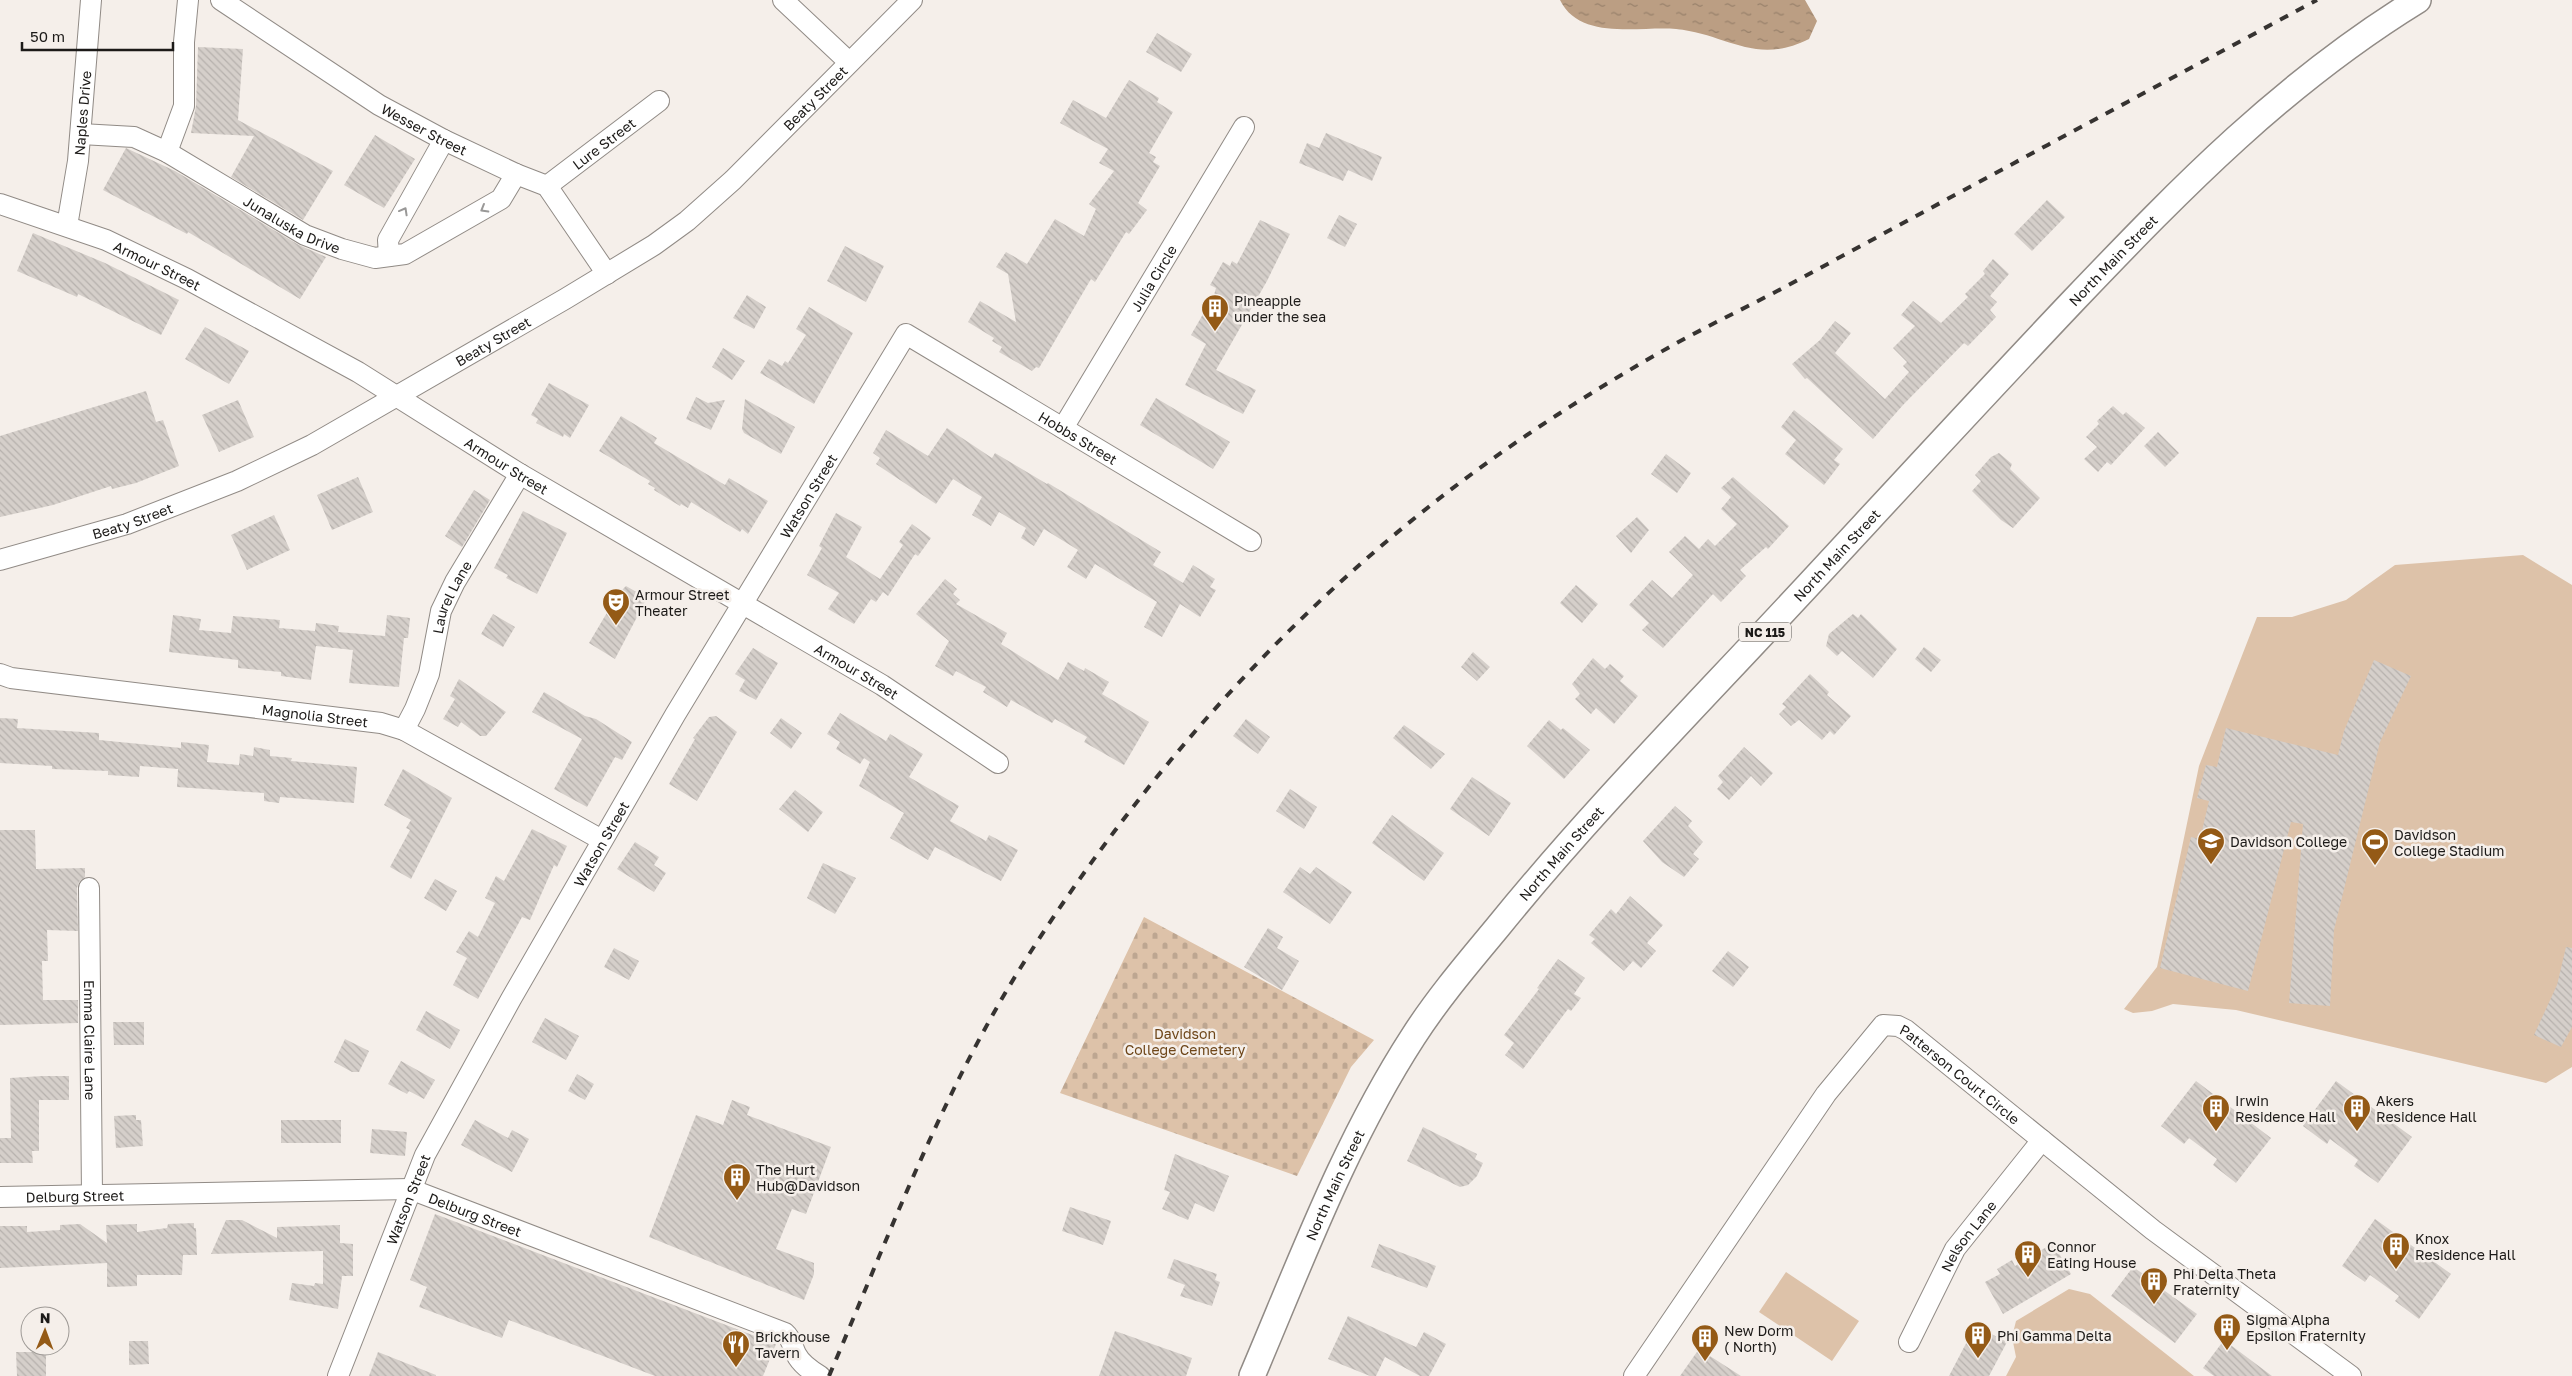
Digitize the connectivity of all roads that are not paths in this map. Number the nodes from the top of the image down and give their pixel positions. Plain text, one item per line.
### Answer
1 (91, 0) edge
2 (188, 0) edge
3 (221, 0) edge
4 (783, 0) edge
5 (912, 0) edge
6 (2418, 0) edge
7 (850, 62) junction
8 (659, 101) dead end
9 (1244, 127) dead end
10 (81, 134) junction
11 (444, 140) junction
12 (167, 152) junction
13 (516, 174) junction
14 (547, 186) junction
15 (0, 204) edge
16 (67, 226) junction
17 (389, 256) junction
18 (607, 274) junction
19 (906, 334) joint
20 (396, 396) junction
21 (1063, 428) junction
22 (520, 474) junction
23 (1250, 541) dead end
24 (0, 560) edge
25 (742, 604) junction
26 (0, 674) edge
27 (404, 730) junction
28 (998, 763) dead end
29 (602, 840) junction
30 (89, 888) dead end
31 (2042, 1140) junction
32 (410, 1189) junction
33 (92, 1194) junction
34 (0, 1197) edge
35 (1909, 1342) dead end
36 (338, 1376) edge
37 (820, 1376) edge
38 (1252, 1376) edge
39 (1634, 1376) edge
40 (2351, 1376) edge

1 - 10 street, Naples Drive
2 - 12 street
3 - 11 street, Wesser Street
4 - 7 street
5 - 7 street, Beaty Street
6 - 38 main road, North Main Street / NC 115
7 - 18 street, Beaty Street
8 - 14 street, Lure Street
9 - 21 street, Julia Circle
10 - 12 street, Junaluska Drive
10 - 16 street, Naples Drive
11 - 13 street, Wesser Street
17 -> 11 street
12 - 17 street, Junaluska Drive
13 - 14 street, Wesser Street
13 -> 17 street, Junaluska Drive
14 - 18 street
15 - 16 street, Armour Street
16 - 20 street, Armour Street
18 - 20 street, Beaty Street
19 - 21 street, Hobbs Street
19 - 25 street, Watson Street
20 - 22 street, Armour Street
20 - 24 street, Beaty Street
21 - 23 street, Hobbs Street
22 - 25 street, Armour Street
22 - 27 street, Laurel Lane
25 - 28 street, Armour Street
25 - 29 street, Watson Street
26 - 27 street, Magnolia Street
27 - 29 street, Magnolia Street
29 - 32 street, Watson Street
30 - 33 street, Emma Claire Lane
31 - 35 street, Nelson Lane
31 - 39 street, Patterson Court Circle
31 - 40 street, Patterson Court Circle
32 - 33 street, Delburg Street
32 - 36 street, Watson Street
32 - 37 street, Delburg Street
33 - 34 street, Delburg Street

